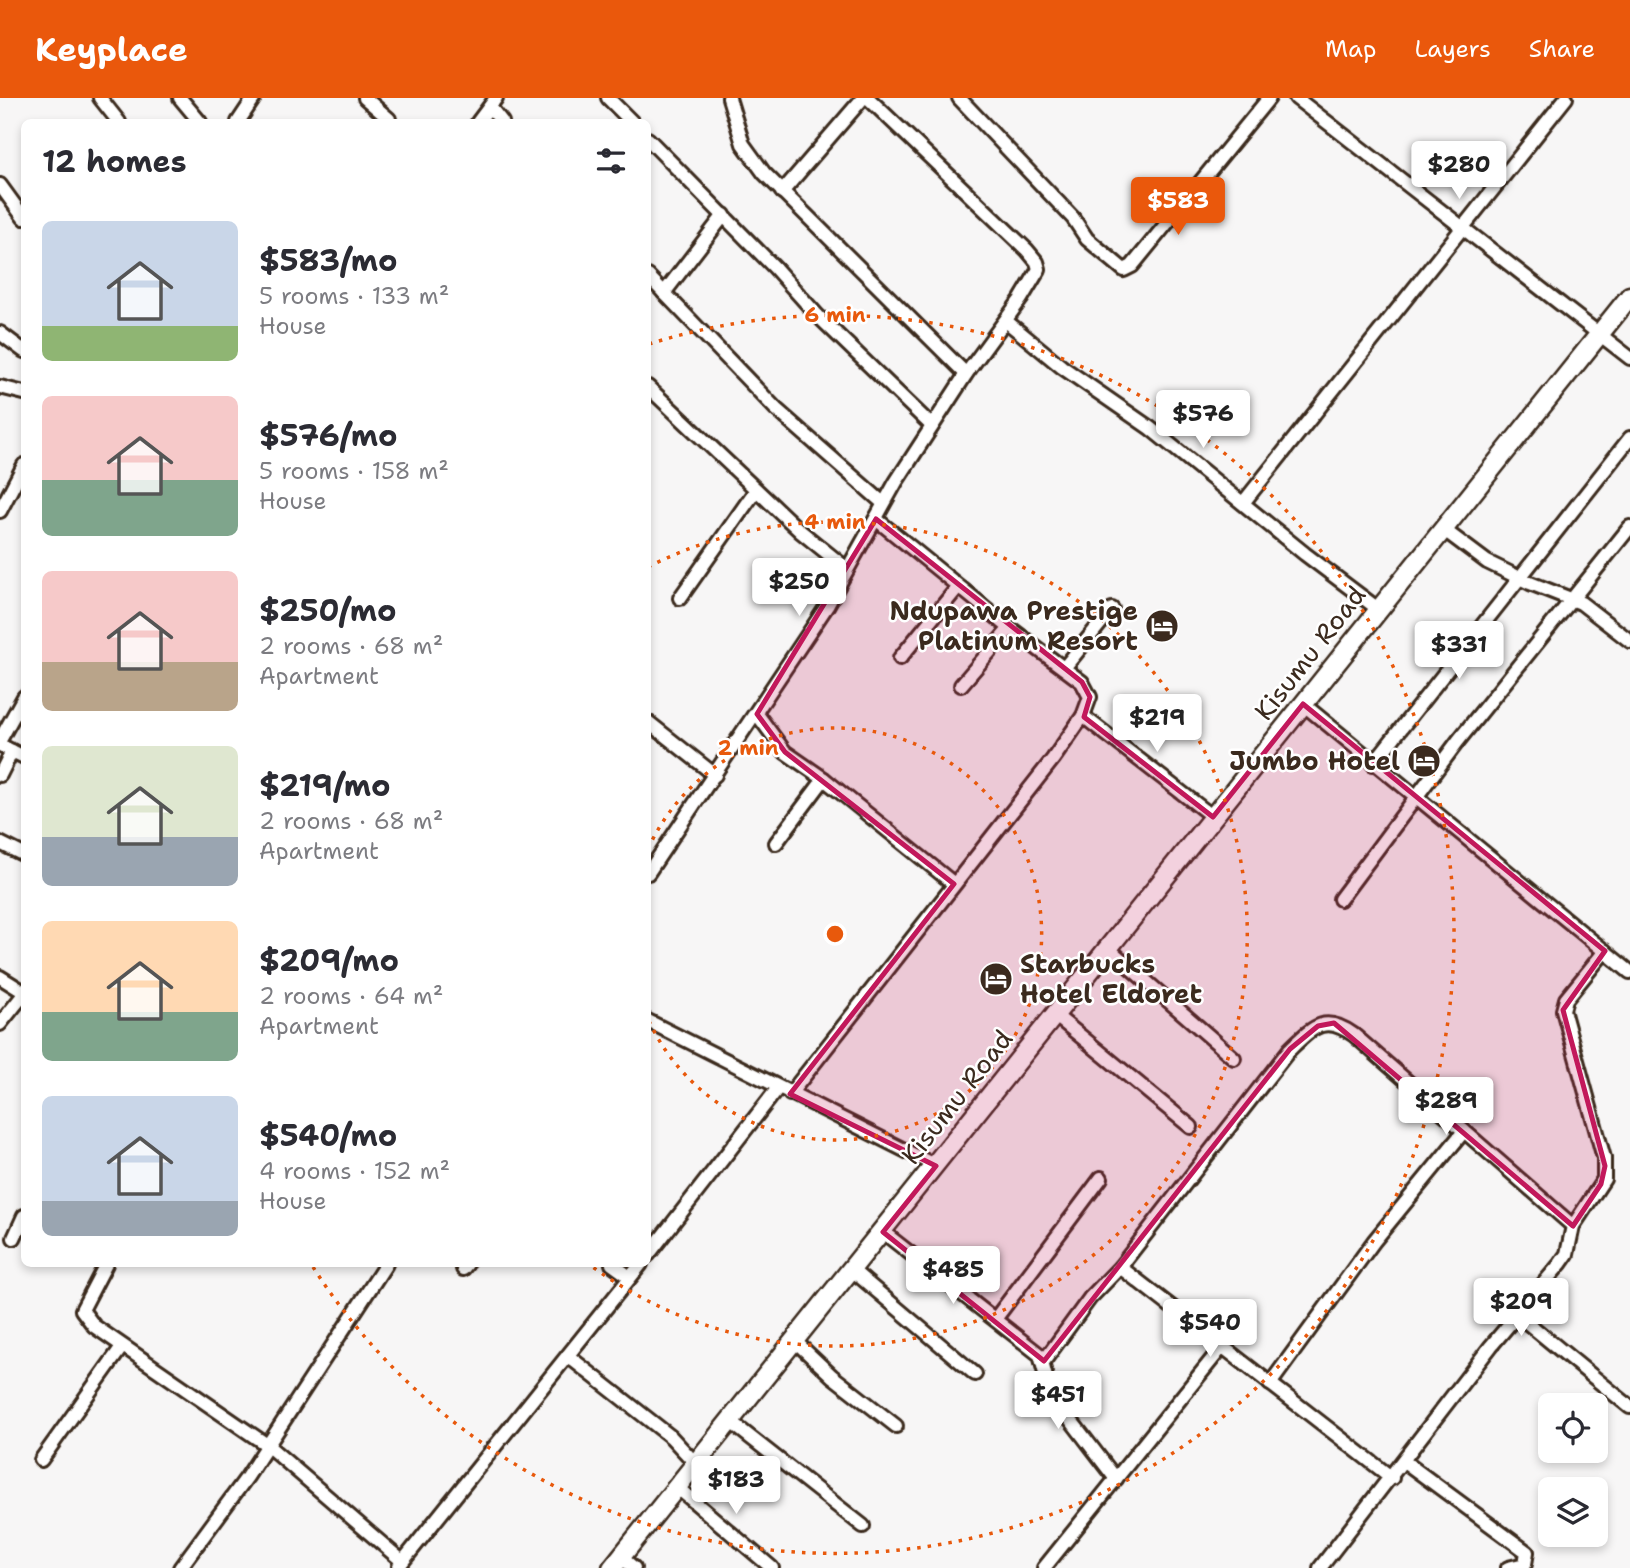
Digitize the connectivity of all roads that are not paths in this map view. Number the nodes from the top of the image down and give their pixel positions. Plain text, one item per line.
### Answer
1 (100, 98) edge
2 (180, 98) edge
3 (254, 98) edge
4 (365, 98) edge
5 (608, 98) edge
6 (729, 98) edge
7 (865, 98) edge
8 (959, 98) edge
9 (1269, 98) edge
10 (1296, 98) edge
11 (1566, 98) edge
12 (493, 103) edge
13 (117, 119) edge
14 (198, 119) edge
15 (240, 119) edge
16 (389, 119) dead end
17 (480, 119) edge
18 (501, 119) edge
19 (629, 119) edge
20 (651, 142) edge
21 (0, 185) edge
22 (782, 192) junction
23 (21, 214) edge
24 (724, 215) junction
25 (1462, 225) junction
26 (651, 279) edge
27 (664, 293) junction
28 (1630, 296) edge
29 (1006, 321) junction
30 (0, 333) edge
31 (1598, 334) junction
32 (21, 349) edge
33 (1630, 358) edge
34 (966, 374) junction
35 (0, 387) edge
36 (651, 390) edge
37 (21, 392) edge
38 (932, 426) junction
39 (1630, 438) edge
40 (21, 471) edge
41 (756, 490) junction
42 (883, 503) junction
43 (1243, 503) junction
44 (0, 511) edge
45 (876, 519) junction
46 (1630, 527) edge
47 (1443, 529) junction
48 (847, 569) junction
49 (1518, 577) junction
50 (958, 587) junction
51 (680, 598) dead end
52 (1572, 598) junction
53 (1112, 609) dead end
54 (1378, 609) junction
55 (1010, 628) junction
56 (1630, 641) edge
57 (900, 658) dead end
58 (1065, 668) junction
59 (961, 685) dead end
60 (21, 704) edge
61 (1303, 704) junction
62 (757, 714) junction
63 (1083, 716) junction
64 (651, 724) edge
65 (4, 745) edge
66 (21, 755) edge
67 (1373, 764) junction
68 (0, 775) edge
69 (715, 775) junction
70 (824, 779) junction
71 (1414, 797) junction
72 (1213, 817) junction
73 (0, 843) edge
74 (776, 844) dead end
75 (21, 854) edge
76 (651, 869) edge
77 (954, 884) junction
78 (1339, 899) dead end
79 (1109, 949) junction
80 (1605, 951) junction
81 (1630, 972) edge
82 (0, 977) edge
83 (21, 991) edge
84 (21, 997) edge
85 (1055, 1015) junction
86 (651, 1023) edge
87 (0, 1024) edge
88 (1234, 1058) dead end
89 (784, 1091) junction
90 (1191, 1127) dead end
91 (1464, 1131) junction
92 (936, 1166) junction
93 (1101, 1178) dead end
94 (21, 1223) edge
95 (1573, 1226) junction
96 (883, 1232) junction
97 (14, 1238) dead end
98 (651, 1251) edge
99 (104, 1267) edge
100 (384, 1267) edge
101 (616, 1267) edge
102 (638, 1267) edge
103 (1120, 1267) junction
104 (852, 1270) junction
105 (630, 1277) junction
106 (1519, 1316) junction
107 (996, 1318) junction
108 (795, 1341) junction
109 (1222, 1347) junction
110 (121, 1348) junction
111 (568, 1356) junction
112 (1044, 1361) junction
113 (975, 1374) dead end
114 (1270, 1384) junction
115 (1630, 1407) edge
116 (731, 1422) junction
117 (896, 1426) dead end
118 (267, 1445) junction
119 (41, 1460) dead end
120 (1405, 1462) junction
121 (696, 1464) junction
122 (1392, 1478) junction
123 (1116, 1479) junction
124 (678, 1488) junction
125 (863, 1526) dead end
126 (622, 1564) edge
127 (400, 1565) edge
128 (180, 1568) edge
129 (772, 1568) edge
130 (1044, 1568) edge
131 (1321, 1568) edge
132 (1508, 1568) edge

1 - 13 street
2 - 14 street
3 - 15 street
4 - 16 street
5 - 19 street
6 - 22 street
7 - 22 street
7 - 29 street
8 - 9 street
10 - 25 street
11 - 25 street
12 - 17 street
12 - 18 street
20 - 24 street
21 - 23 street
22 - 34 street
24 - 27 street
24 - 38 street
25 - 31 street
25 - 43 street
26 - 27 street
27 - 42 street
28 - 31 highway, Kisumu Road
29 - 34 street
29 - 43 street
30 - 32 street
31 - 33 street
31 - 47 highway, Kisumu Road
34 - 38 street
35 - 37 street
36 - 41 street
38 - 42 street
39 - 49 street
40 - 44 street
41 - 48 street
41 - 51 street
42 - 45 street
43 - 54 street
45 - 48 street
45 - 50 street
46 - 52 street
47 - 49 street
47 - 54 highway, Kisumu Road
48 - 62 street
49 - 52 street
49 - 67 street
50 - 55 street
50 - 57 street
52 - 56 street
52 - 71 street
53 - 58 street
54 - 61 highway, Kisumu Road
55 - 58 street
55 - 59 street
58 - 63 street
60 - 65 street
61 - 67 street
61 - 72 highway, Kisumu Road
62 - 69 street
62 - 70 street
63 - 72 street
63 - 77 street
64 - 69 street
65 - 66 street
65 - 68 street
67 - 71 street
69 - 76 street
70 - 74 street
70 - 77 street
71 - 78 street
71 - 80 street
72 - 79 highway, Kisumu Road
73 - 75 street
77 - 89 street
79 - 85 highway, Kisumu Road
79 - 88 street
80 - 81 street
80 - 95 street
82 - 83 street
84 - 87 street
85 - 90 street
85 - 92 highway, Kisumu Road
86 - 89 street
89 - 92 street
89 - 98 street
91 - 95 street
91 - 103 street
91 - 114 street
92 - 96 highway, Kisumu Road
93 - 107 street
94 - 97 street
95 - 106 street
96 - 104 highway, Kisumu Road
96 - 107 street
99 - 110 street
100 - 118 street
101 - 105 street
102 - 105 street
103 - 109 street
103 - 112 street
104 - 108 highway, Kisumu Road
104 - 113 street
105 - 111 street
106 - 115 street
106 - 120 street
107 - 112 street
108 - 116 highway, Kisumu Road
108 - 117 street
109 - 114 street
109 - 123 street
110 - 118 street
110 - 119 street
111 - 121 street
111 - 127 street
112 - 123 street
114 - 122 street
116 - 121 highway, Kisumu Road
116 - 125 street
118 - 127 street
118 - 128 street
120 - 122 street
120 - 132 street
121 - 124 highway, Kisumu Road
122 - 131 street
123 - 130 street
124 - 126 highway, Kisumu Road
124 - 129 street

